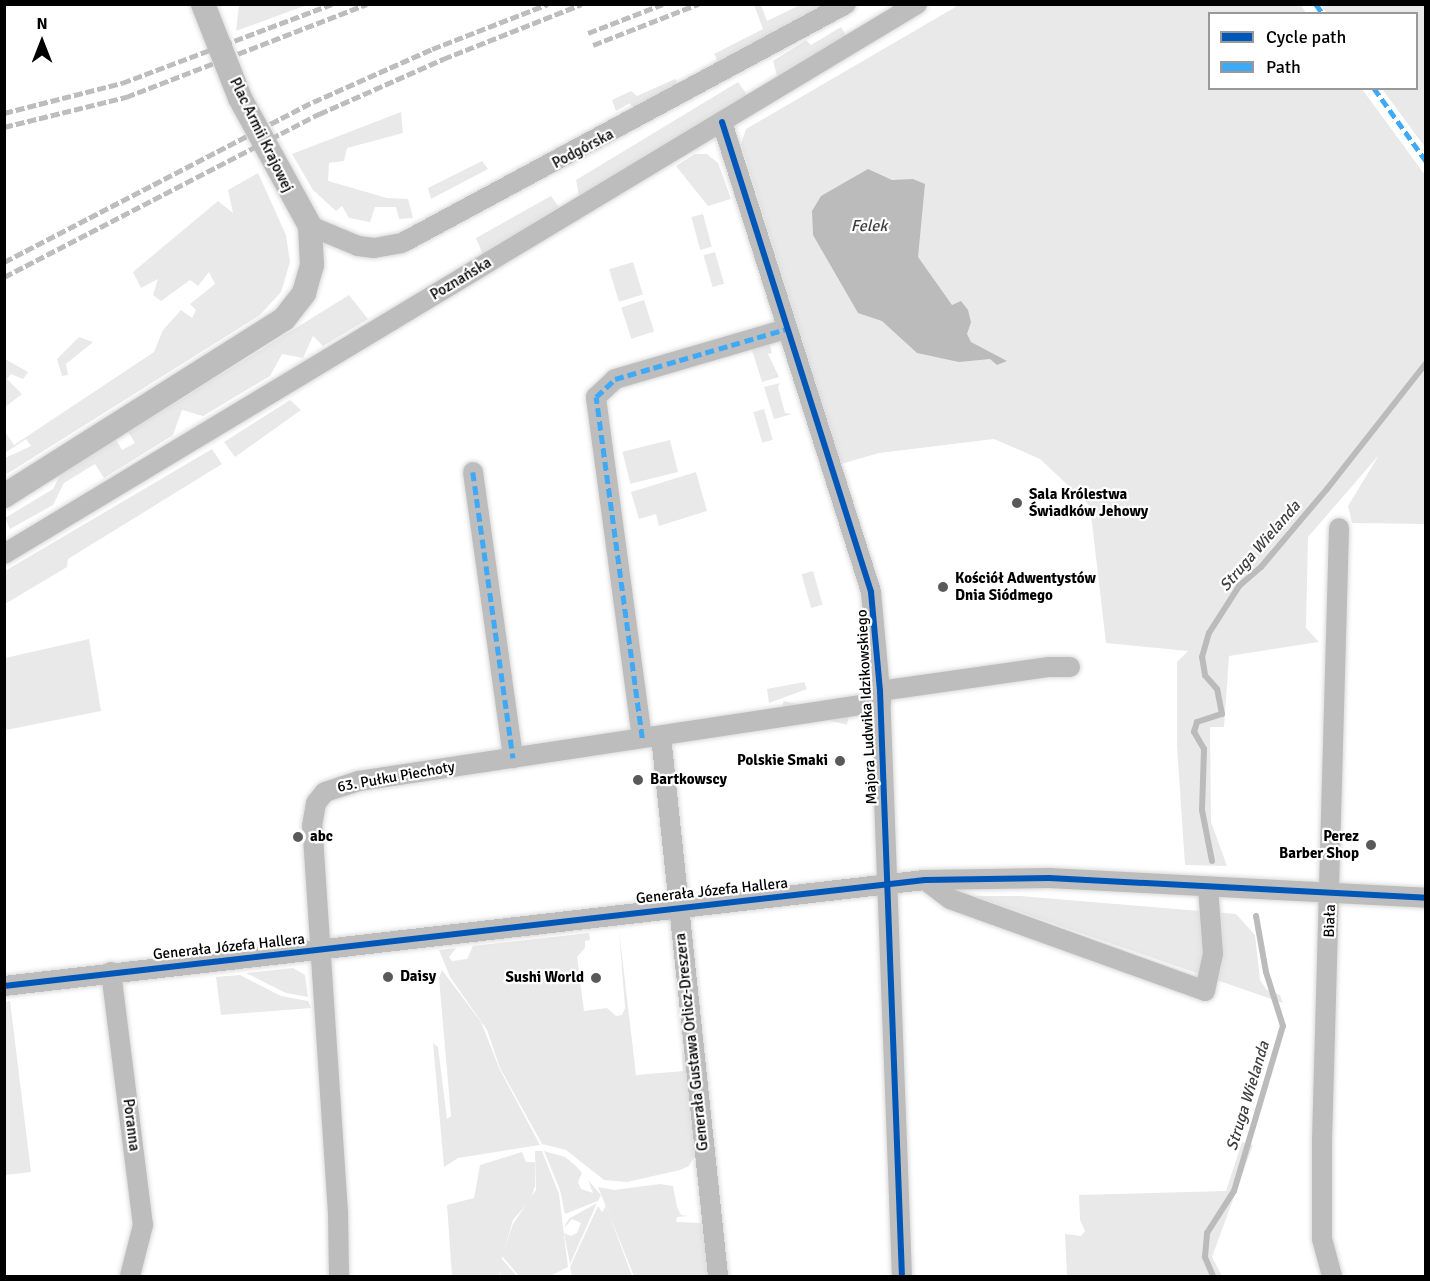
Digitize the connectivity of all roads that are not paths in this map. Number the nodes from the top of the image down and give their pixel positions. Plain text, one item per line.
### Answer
1 (846, 4) edge
2 (917, 4) edge
3 (203, 5) edge
4 (722, 122) junction
5 (310, 226) junction
6 (786, 329) junction
7 (473, 472) dead end
8 (4, 496) edge
9 (1339, 528) dead end
10 (4, 554) edge
11 (1070, 667) dead end
12 (880, 697) junction
13 (652, 737) junction
14 (513, 758) junction
15 (925, 880) junction
16 (888, 883) junction
17 (1208, 888) junction
18 (1331, 896) junction
19 (1425, 898) edge
20 (677, 908) junction
21 (319, 949) junction
22 (111, 972) junction
23 (4, 986) edge
24 (130, 1276) edge
25 (339, 1276) edge
26 (718, 1276) edge
27 (902, 1276) edge
28 (1332, 1276) edge

1 - 5 street, Podgórska
2 - 4 street, Poznańska
3 - 5 main road, Plac Armii Krajowej
4 - 6 street, Majora Ludwika Idzikowskiego
4 - 10 street, Poznańska
5 - 8 main road
6 - 12 street, Majora Ludwika Idzikowskiego
6 - 13 street, Generała Gustawa Orlicz-Dreszera
7 - 14 street
9 - 18 street, Biała
11 - 12 street, 63. Pułku Piechoty
12 - 13 street, 63. Pułku Piechoty
12 - 16 street, Majora Ludwika Idzikowskiego
13 - 14 street, 63. Pułku Piechoty
13 - 20 street, Generała Gustawa Orlicz-Dreszera
14 - 21 street, 63. Pułku Piechoty
15 - 16 street, Generała Józefa Hallera
15 - 17 street, Generała Józefa Hallera
15 - 17 street
16 - 20 street, Generała Józefa Hallera
16 - 27 street, Majora Ludwika Idzikowskiego
17 - 18 street, Generała Józefa Hallera
18 - 19 street, Generała Józefa Hallera
18 - 28 street, Biała
20 - 21 street, Generała Józefa Hallera
20 - 26 street, Generała Gustawa Orlicz-Dreszera
21 - 22 street, Generała Józefa Hallera
21 - 25 street, 63. Pułku Piechoty
22 - 23 street, Generała Józefa Hallera
22 - 24 street, Poranna

